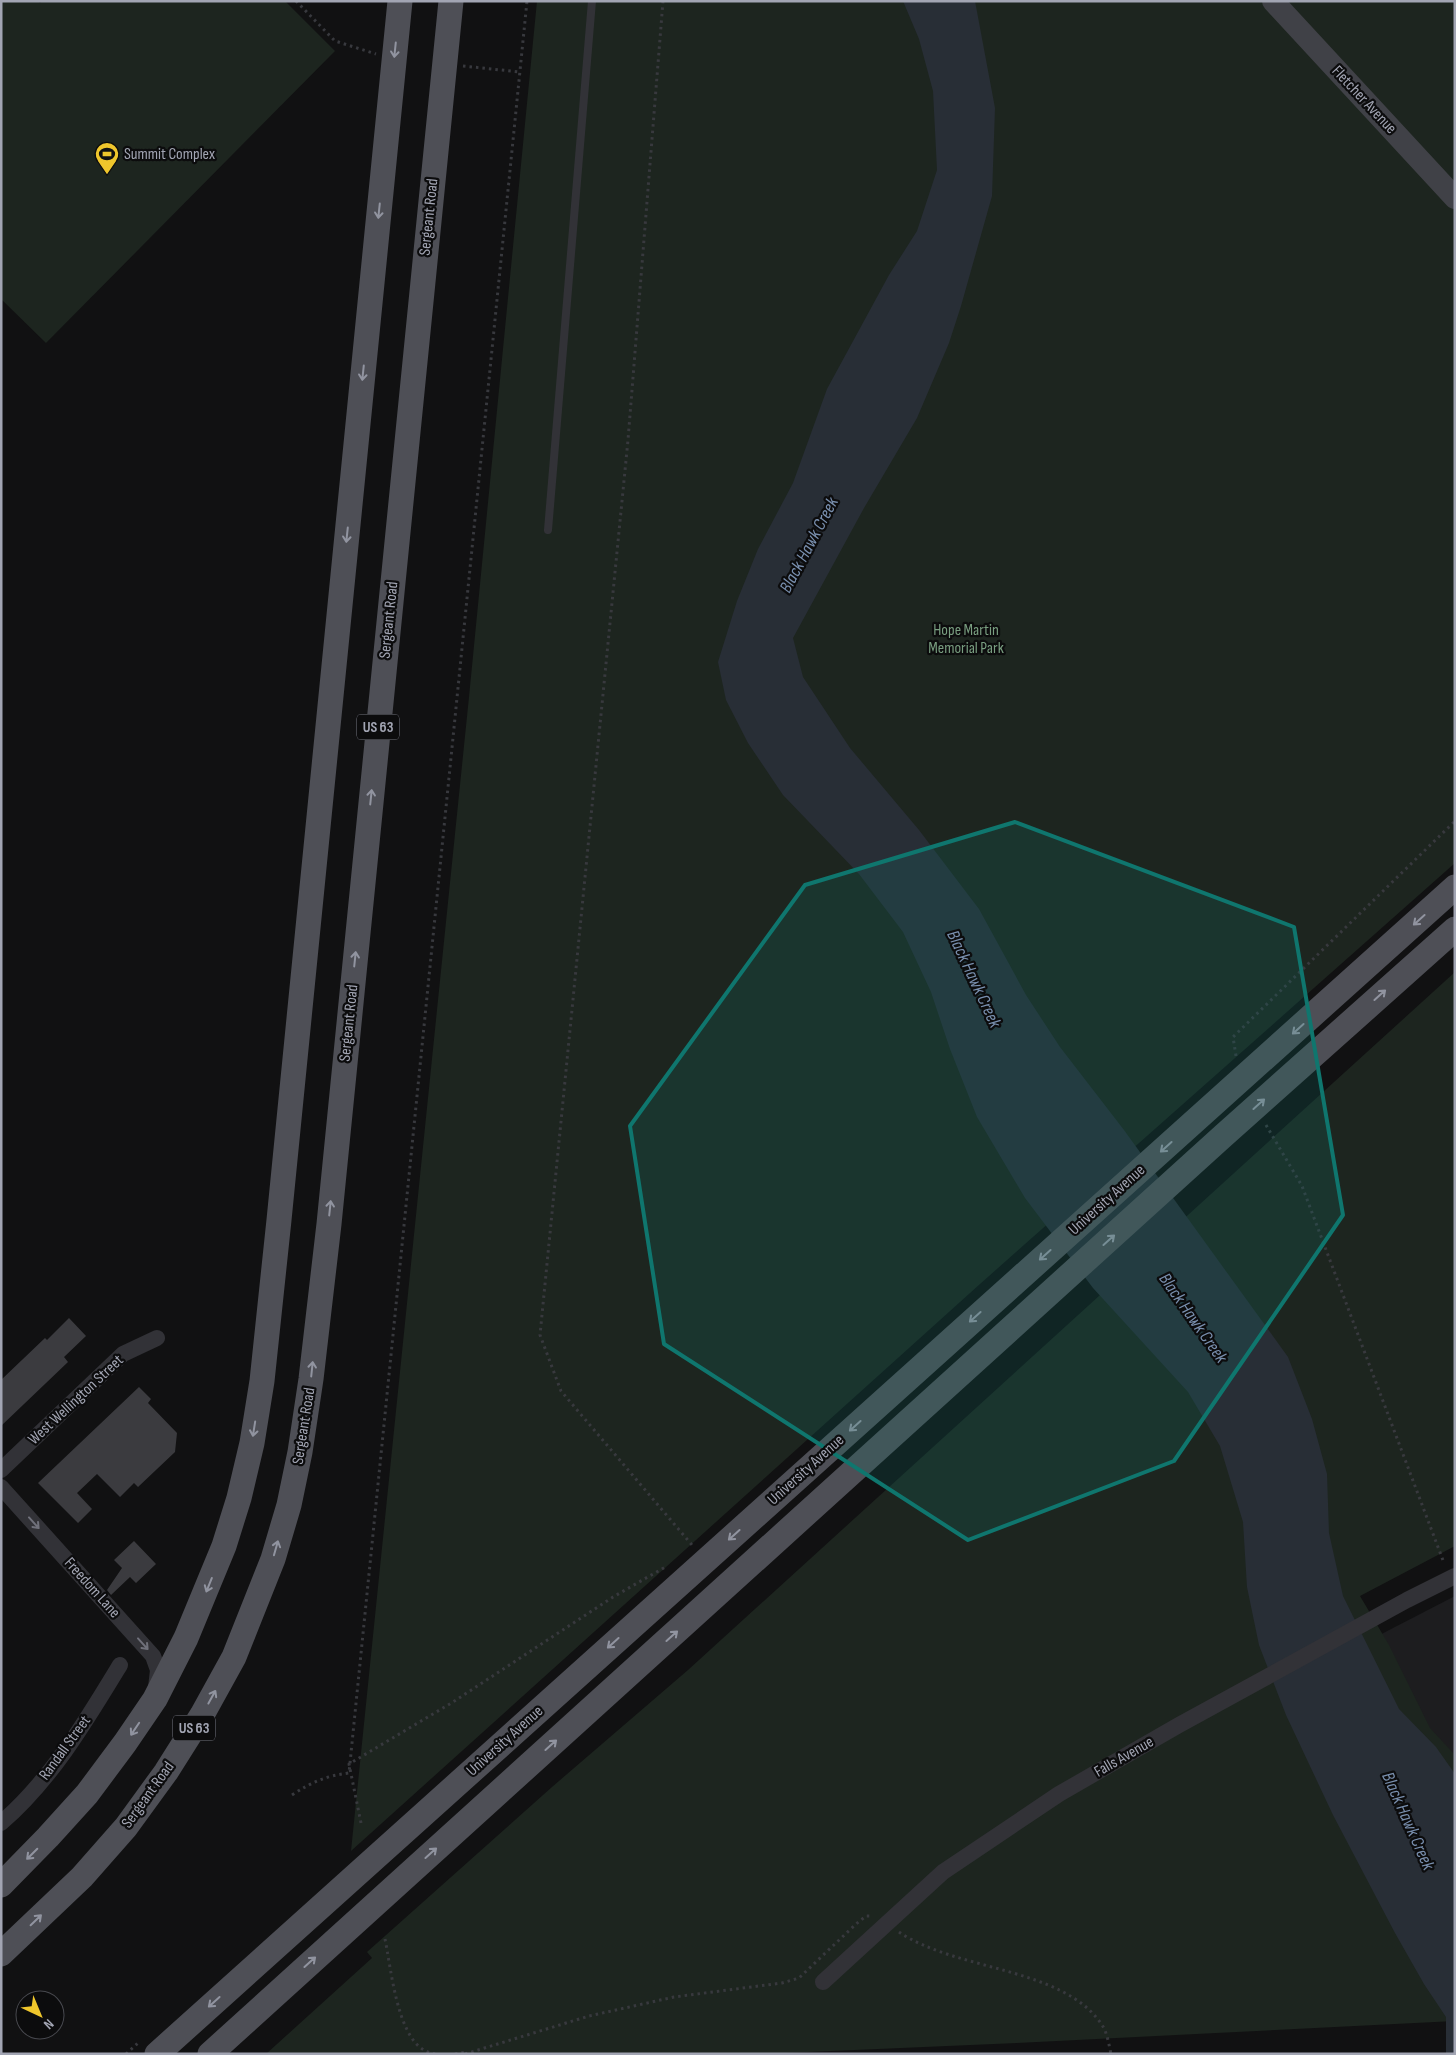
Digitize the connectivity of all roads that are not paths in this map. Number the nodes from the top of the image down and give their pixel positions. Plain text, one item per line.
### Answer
1 (400, 1) edge
2 (451, 1) edge
3 (592, 1) edge
4 (1273, 1) edge
5 (1455, 198) edge
6 (548, 530) dead end
7 (1455, 887) edge
8 (1455, 929) edge
9 (157, 1338) dead end
10 (1, 1470) edge
11 (1, 1487) edge
12 (1452, 1577) edge
13 (120, 1665) dead end
14 (155, 1699) junction
15 (1, 1823) edge
16 (1, 1885) edge
17 (1, 1954) edge
18 (823, 1982) dead end
19 (157, 2054) edge
20 (210, 2054) edge

1 -> 14 main road, US 63
17 -> 2 main road, Sergeant Road / US 63
3 - 6 lane
4 - 5 main road, Fletcher Avenue
7 -> 19 main road, University Avenue
20 -> 8 main road, University Avenue
9 - 10 street, West Wellington Street
11 -> 14 street, Freedom Lane
12 - 18 street, Falls Avenue
13 - 15 street, Randall Street
14 -> 16 main road, US 63

